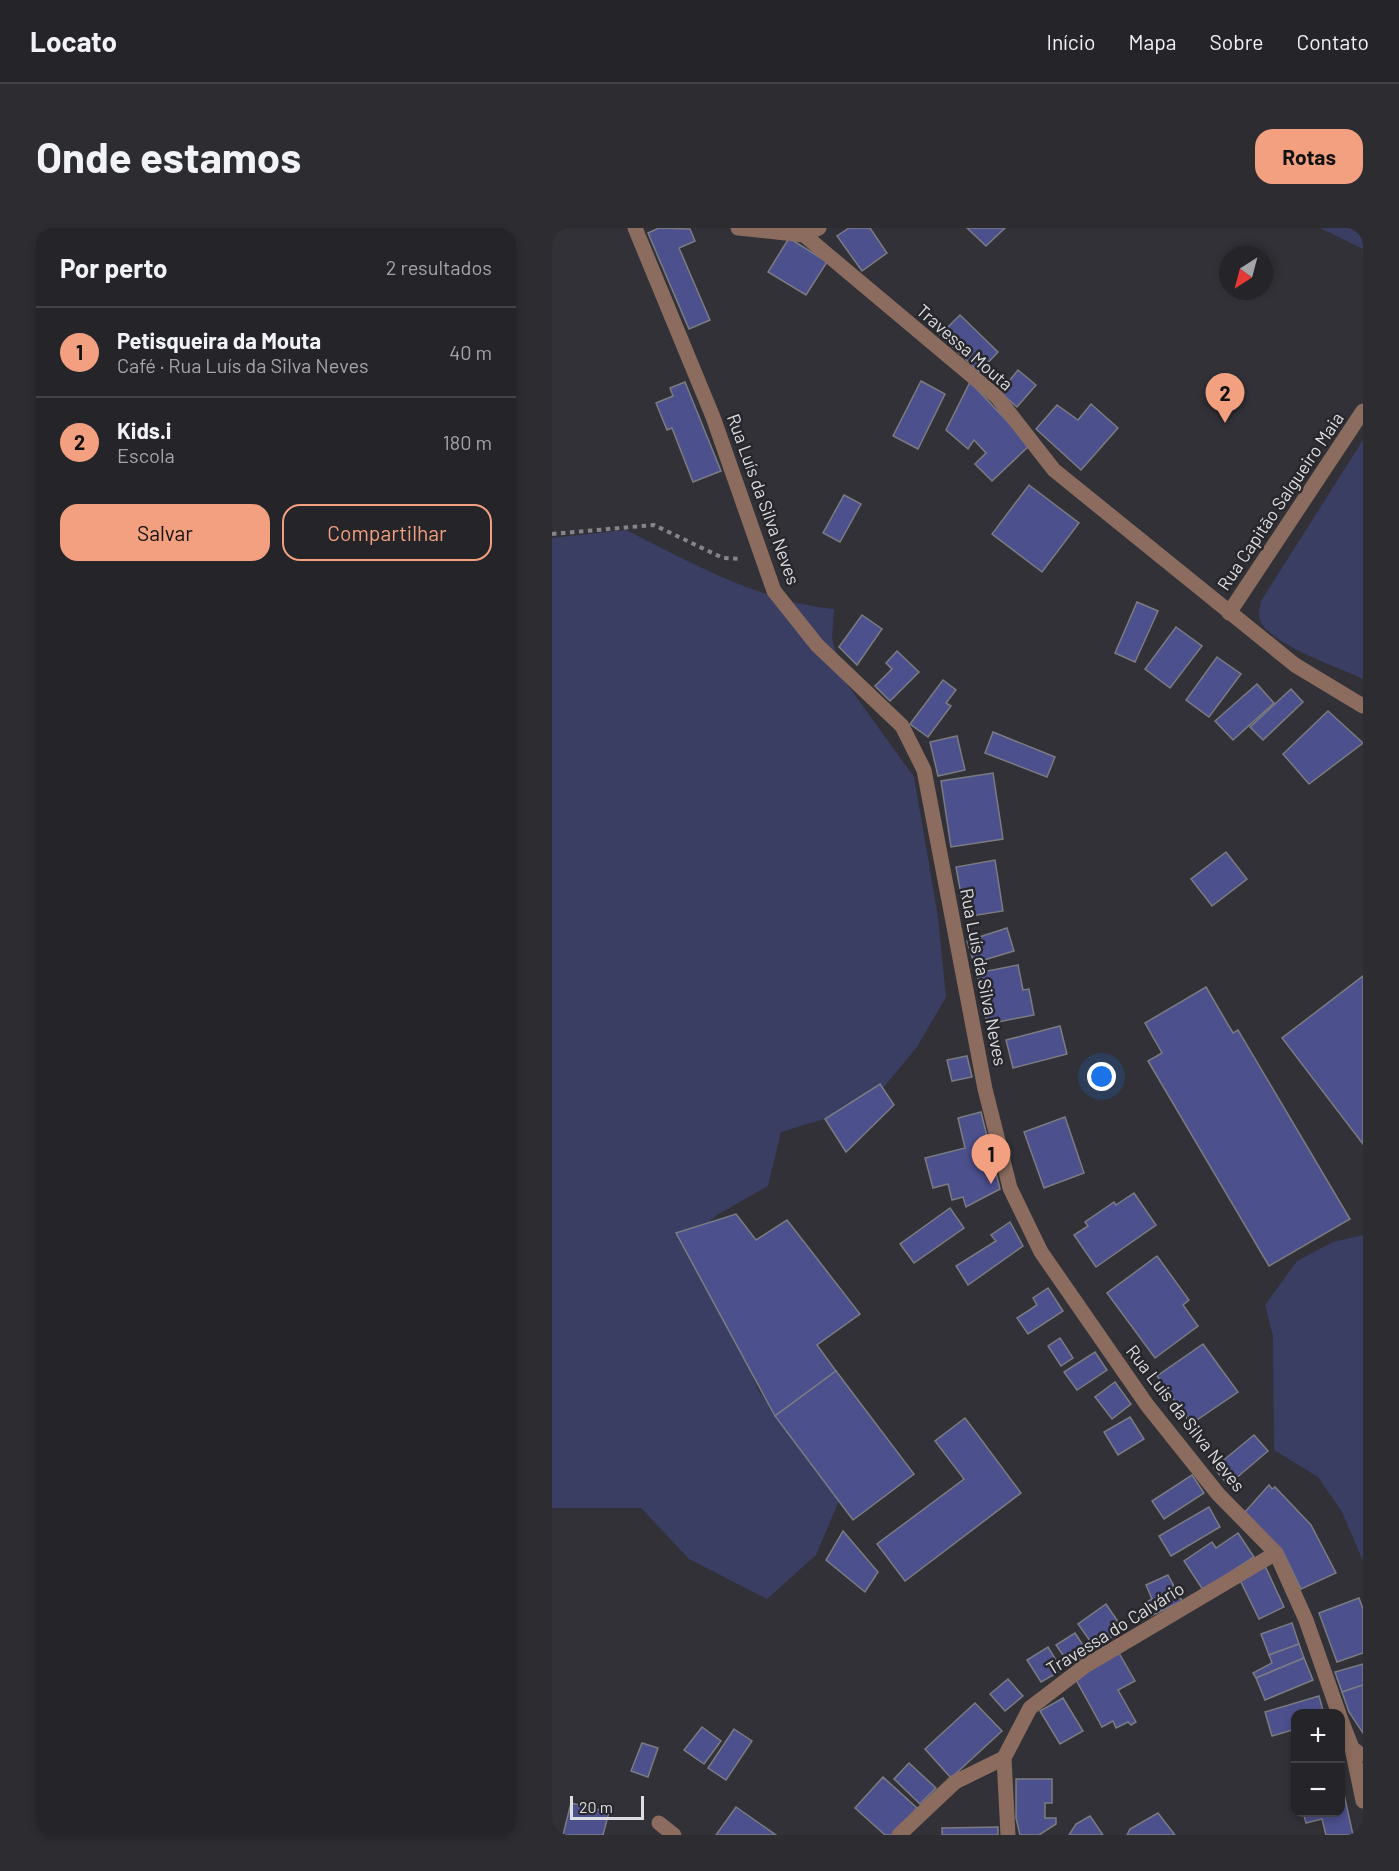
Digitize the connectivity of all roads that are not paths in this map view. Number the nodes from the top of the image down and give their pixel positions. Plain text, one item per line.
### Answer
1 (635, 228) edge
2 (738, 228) edge
3 (819, 228) edge
4 (804, 235) junction
5 (1363, 411) edge
6 (1229, 613) junction
7 (1363, 706) edge
8 (1276, 1553) junction
9 (1338, 1709) edge
10 (1345, 1726) edge
11 (1357, 1752) edge
12 (1004, 1758) junction
13 (1363, 1802) edge
14 (659, 1822) dead end
15 (674, 1835) edge
16 (899, 1835) edge
17 (1008, 1835) edge

1 - 8 street, Rua Luís da Silva Neves
2 - 4 street
3 - 4 street
4 - 6 street, Travessa Mouta
5 - 6 street, Rua Capitão Salgueiro Maia
6 - 7 street, Travessa Mouta
8 - 9 street, Rua Luís da Silva Neves
8 - 12 street, Travessa do Calvário
10 - 11 street, Rua Luís da Silva Neves
11 - 13 street, Rua Luís da Silva Neves
12 - 16 street
12 - 17 street
14 - 15 street

